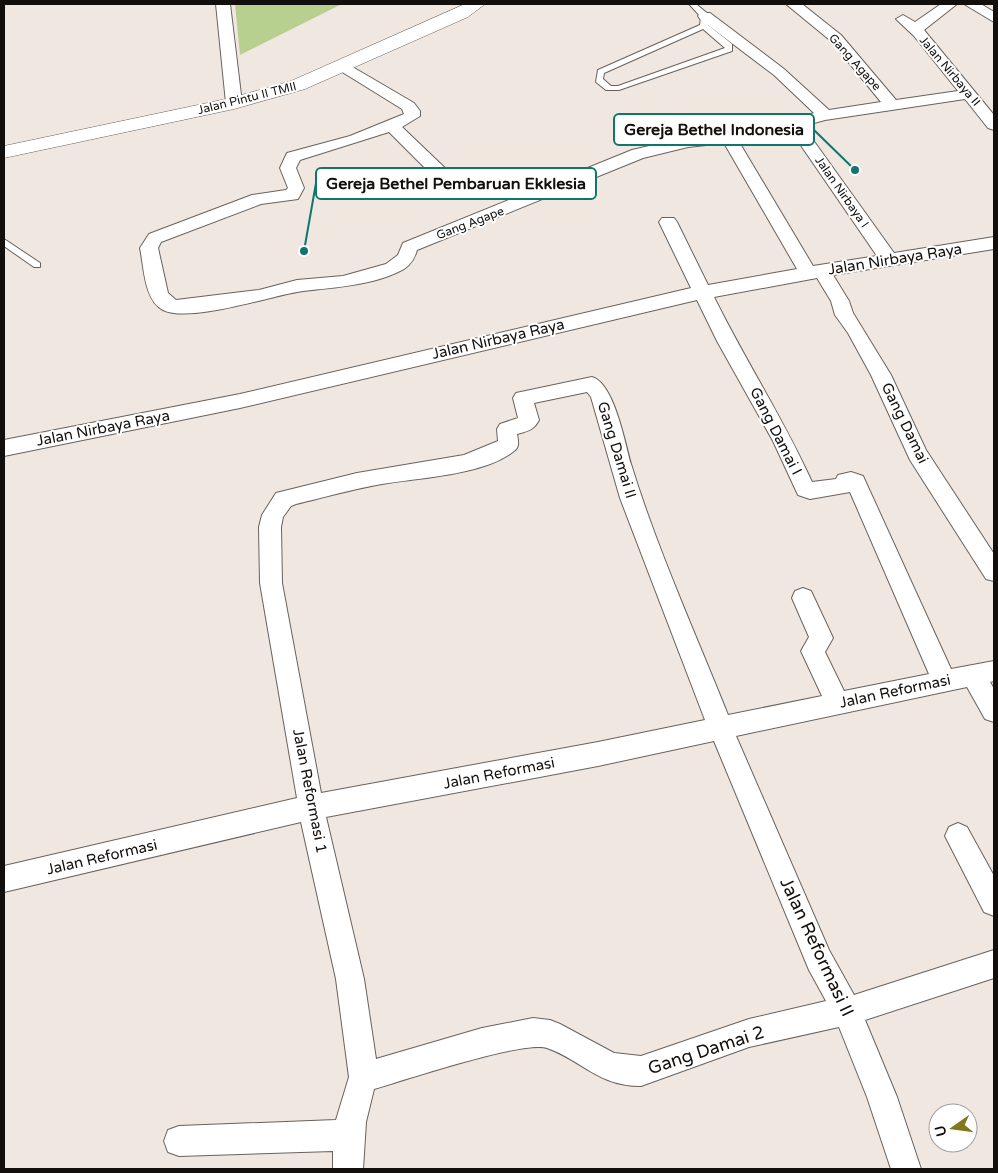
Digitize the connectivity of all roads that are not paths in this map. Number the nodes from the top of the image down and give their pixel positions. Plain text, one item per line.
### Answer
1 (223, 4) edge
2 (476, 4) edge
3 (692, 4) edge
4 (793, 4) edge
5 (950, 4) edge
6 (971, 4) edge
7 (994, 18) edge
8 (704, 21) junction
9 (344, 67) junction
10 (969, 94) junction
11 (234, 103) junction
12 (892, 105) junction
13 (825, 115) junction
14 (794, 124) junction
15 (994, 125) edge
16 (392, 126) junction
17 (730, 138) junction
18 (4, 152) edge
19 (440, 173) dead end
20 (668, 222) dead end
21 (4, 242) edge
22 (994, 243) edge
23 (890, 261) junction
24 (37, 265) dead end
25 (815, 272) junction
26 (702, 292) junction
27 (4, 448) edge
28 (279, 505) joint
29 (994, 572) edge
30 (803, 598) dead end
31 (984, 673) edge
32 (944, 680) junction
33 (837, 703) junction
34 (994, 712) edge
35 (720, 727) junction
36 (311, 807) junction
37 (958, 836) dead end
38 (4, 878) edge
39 (994, 902) edge
40 (992, 969) edge
41 (847, 1011) junction
42 (364, 1077) junction
43 (348, 1135) junction
44 (179, 1141) dead end
45 (348, 1169) edge
46 (906, 1169) edge

1 - 11 street
2 - 9 street, Jalan Pintu II TMII
3 - 8 lane
4 - 12 street, Gang Agape
5 - 10 street, Jalan Nirbaya II
6 - 7 street
8 - 8 lane
8 - 13 street
9 - 11 street, Jalan Pintu II TMII
9 - 16 street
10 - 12 street, Gang Agape
10 - 15 street, Jalan Nirbaya II
11 - 18 street, Jalan Pintu II TMII
12 - 13 street, Gang Agape
13 - 14 street, Gang Agape
14 - 17 street, Gang Agape
14 - 23 street, Jalan Nirbaya I
16 - 17 street, Gang Agape
16 - 19 street
17 - 25 street
20 - 26 street
21 - 24 lane
22 - 23 street, Jalan Nirbaya Raya
23 - 25 street, Jalan Nirbaya Raya
25 - 26 street, Jalan Nirbaya Raya
25 - 29 street, Gang Damai
26 - 27 street, Jalan Nirbaya Raya
26 - 32 street, Gang Damai I
28 - 35 street, Gang Damai II
28 - 36 street, Jalan Reformasi 1
30 - 33 street
31 - 32 street, Jalan Reformasi
31 - 34 street
32 - 33 street, Jalan Reformasi
33 - 35 street, Jalan Reformasi
35 - 36 street, Jalan Reformasi
35 - 41 street, Jalan Reformasi II
36 - 38 street, Jalan Reformasi
36 - 42 street, Jalan Reformasi 1
37 - 39 street
40 - 41 street, Gang Damai 2
41 - 42 street, Gang Damai 2
41 - 46 street, Jalan Reformasi II
42 - 43 street
43 - 44 street
43 - 45 street

